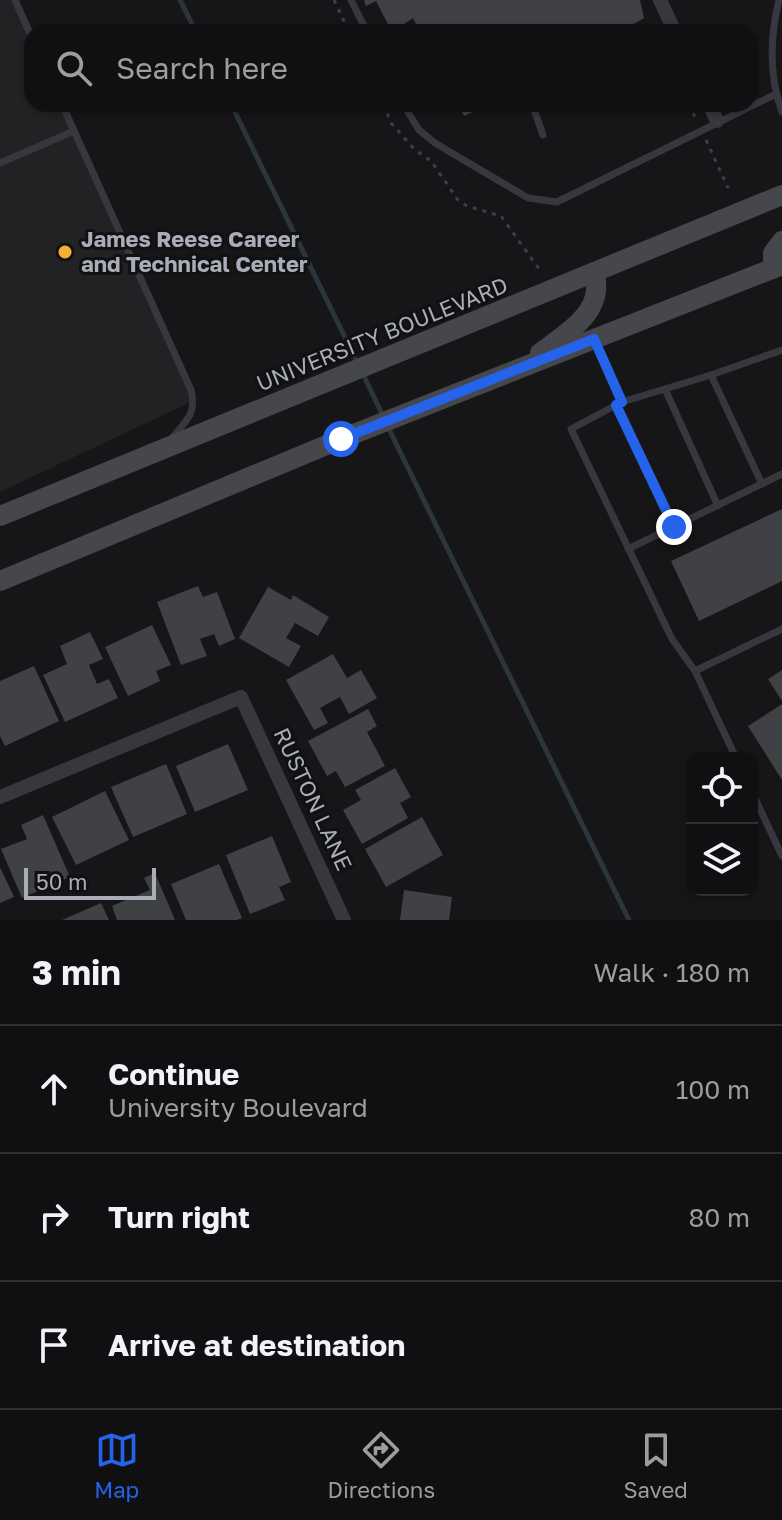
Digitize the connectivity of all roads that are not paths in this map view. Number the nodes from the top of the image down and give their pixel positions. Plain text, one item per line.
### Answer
1 (15, 0) edge
2 (351, 0) edge
3 (660, 0) edge
4 (779, 0) edge
5 (26, 24) edge
6 (363, 24) edge
7 (668, 24) edge
8 (776, 94) junction
9 (758, 102) edge
10 (66, 112) edge
11 (408, 112) edge
12 (535, 112) edge
13 (713, 112) edge
14 (737, 112) edge
15 (782, 112) edge
16 (717, 121) junction
17 (74, 131) junction
18 (543, 135) dead end
19 (0, 163) edge
20 (782, 195) edge
21 (782, 241) edge
22 (778, 267) edge
23 (594, 272) junction
24 (594, 339) junction
25 (782, 350) edge
26 (521, 367) junction
27 (711, 375) junction
28 (665, 389) junction
29 (619, 404) junction
30 (162, 450) junction
31 (782, 474) edge
32 (762, 484) junction
33 (718, 506) junction
34 (0, 516) edge
35 (674, 527) junction
36 (628, 549) junction
37 (0, 581) edge
38 (782, 629) edge
39 (695, 671) junction
40 (733, 752) edge
41 (0, 797) edge
42 (758, 805) edge
43 (782, 856) edge
44 (344, 920) edge

1 - 5 lane
2 - 6 lane
3 - 7 street
4 - 8 lane
8 - 9 lane
8 - 15 lane
10 - 17 lane
11 - 16 lane
12 - 18 lane
13 - 16 street
14 - 16 lane
17 - 19 lane
17 - 30 lane
20 - 23 main road, UNIVERSITY BOULEVARD
21 - 22 main road
22 - 24 main road
23 - 26 main road
23 - 30 main road, UNIVERSITY BOULEVARD
24 - 26 main road
24 - 29 lane
25 - 27 lane
26 - 37 main road
27 - 28 lane
27 - 32 lane
28 - 29 lane
28 - 33 lane
29 - 35 lane
29 - 36 lane
30 - 34 main road, UNIVERSITY BOULEVARD
31 - 32 lane
32 - 33 lane
33 - 35 lane
35 - 36 lane
36 - 39 lane
38 - 39 lane
39 - 40 lane
41 - 44 street, RUSTON LANE
42 - 43 lane

